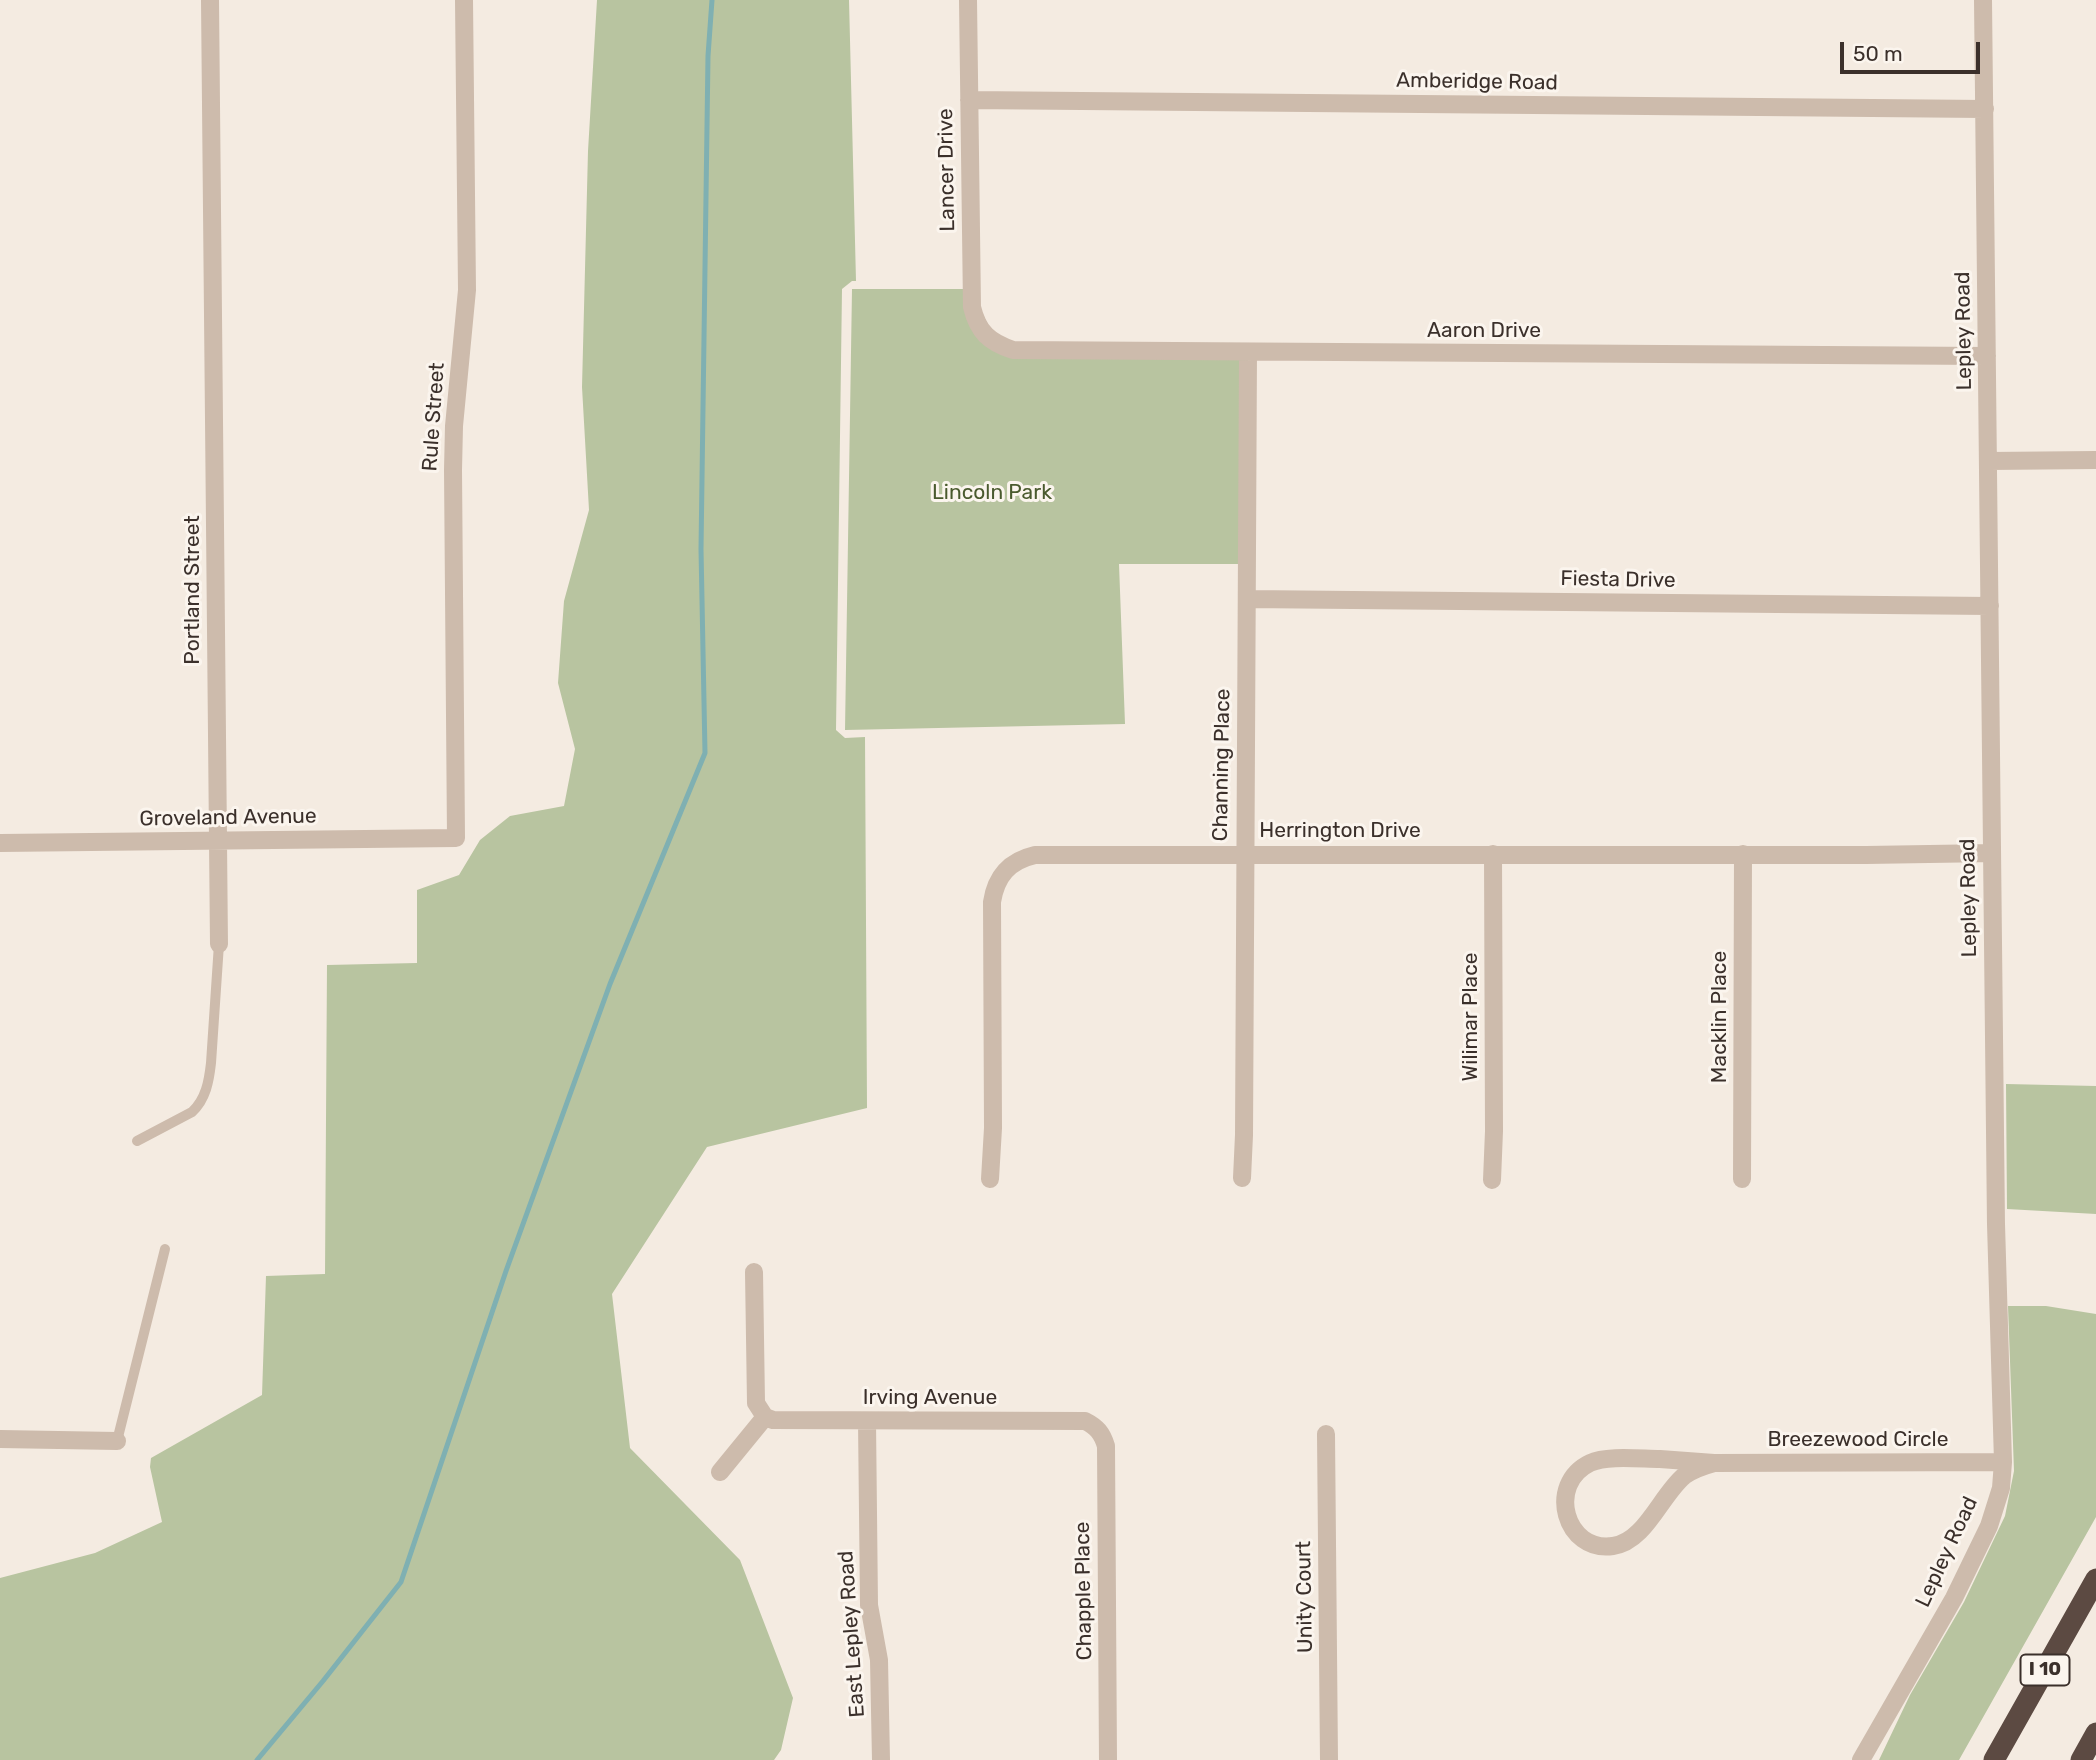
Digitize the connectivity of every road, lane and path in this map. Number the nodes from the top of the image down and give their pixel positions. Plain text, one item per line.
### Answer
1 (210, 0) edge
2 (464, 0) edge
3 (968, 0) edge
4 (1983, 0) edge
5 (969, 100) junction
6 (1985, 109) junction
7 (985, 335) joint
8 (1248, 352) junction
9 (1987, 356) junction
10 (2096, 460) edge
11 (1989, 461) junction
12 (1247, 599) junction
13 (1990, 606) junction
14 (456, 838) joint
15 (218, 841) junction
16 (0, 844) edge
17 (1992, 853) junction
18 (1244, 854) junction
19 (1493, 854) junction
20 (1743, 854) junction
21 (219, 944) joint
22 (137, 1141) dead end
23 (1242, 1178) dead end
24 (990, 1179) dead end
25 (1742, 1179) dead end
26 (1492, 1180) dead end
27 (165, 1249) dead end
28 (754, 1272) dead end
29 (765, 1417) junction
30 (867, 1421) junction
31 (1094, 1426) joint
32 (1326, 1434) dead end
33 (0, 1439) edge
34 (117, 1441) joint
35 (2003, 1462) junction
36 (1714, 1463) junction
37 (720, 1472) dead end
38 (2096, 1579) edge
39 (2096, 1733) edge
40 (881, 1760) edge
41 (1108, 1760) edge
42 (1329, 1760) edge
43 (1861, 1760) edge
44 (1994, 1760) edge
45 (2081, 1760) edge

1 - 15 street, Portland Street
2 - 14 street, Rule Street
3 - 5 street, Lancer Drive
4 - 6 street, Lepley Road
5 - 6 street, Amberidge Road
5 - 7 street, Lancer Drive
6 - 9 street, Lepley Road
7 - 8 street, Aaron Drive
8 - 9 street, Aaron Drive
8 - 12 street, Channing Place
9 - 11 street, Lepley Road
10 - 11 street
11 - 13 street, Lepley Road
12 - 13 street, Fiesta Drive
12 - 18 street, Channing Place
13 - 17 street, Lepley Road
14 - 15 street, Groveland Avenue
15 - 16 street, Groveland Avenue
15 - 21 street, Portland Street
17 - 20 street, Herrington Drive
17 - 35 street, Lepley Road
18 - 19 street, Herrington Drive
18 - 23 street, Channing Place
18 - 24 street, Herrington Drive
19 - 20 street, Herrington Drive
19 - 26 street, Wilimar Place
20 - 25 street, Macklin Place
21 - 22 lane, Portland Street
27 - 34 lane
28 - 29 street
29 - 30 street, Irving Avenue
29 - 37 street
30 - 31 street, Irving Avenue
30 - 40 street, East Lepley Road
31 - 41 street, Chapple Place
32 - 42 street, Unity Court
33 - 34 street
35 - 36 street, Breezewood Circle
35 - 43 street, Lepley Road
36 - 36 street, Breezewood Circle
38 - 44 highway, I 10
39 - 45 highway

